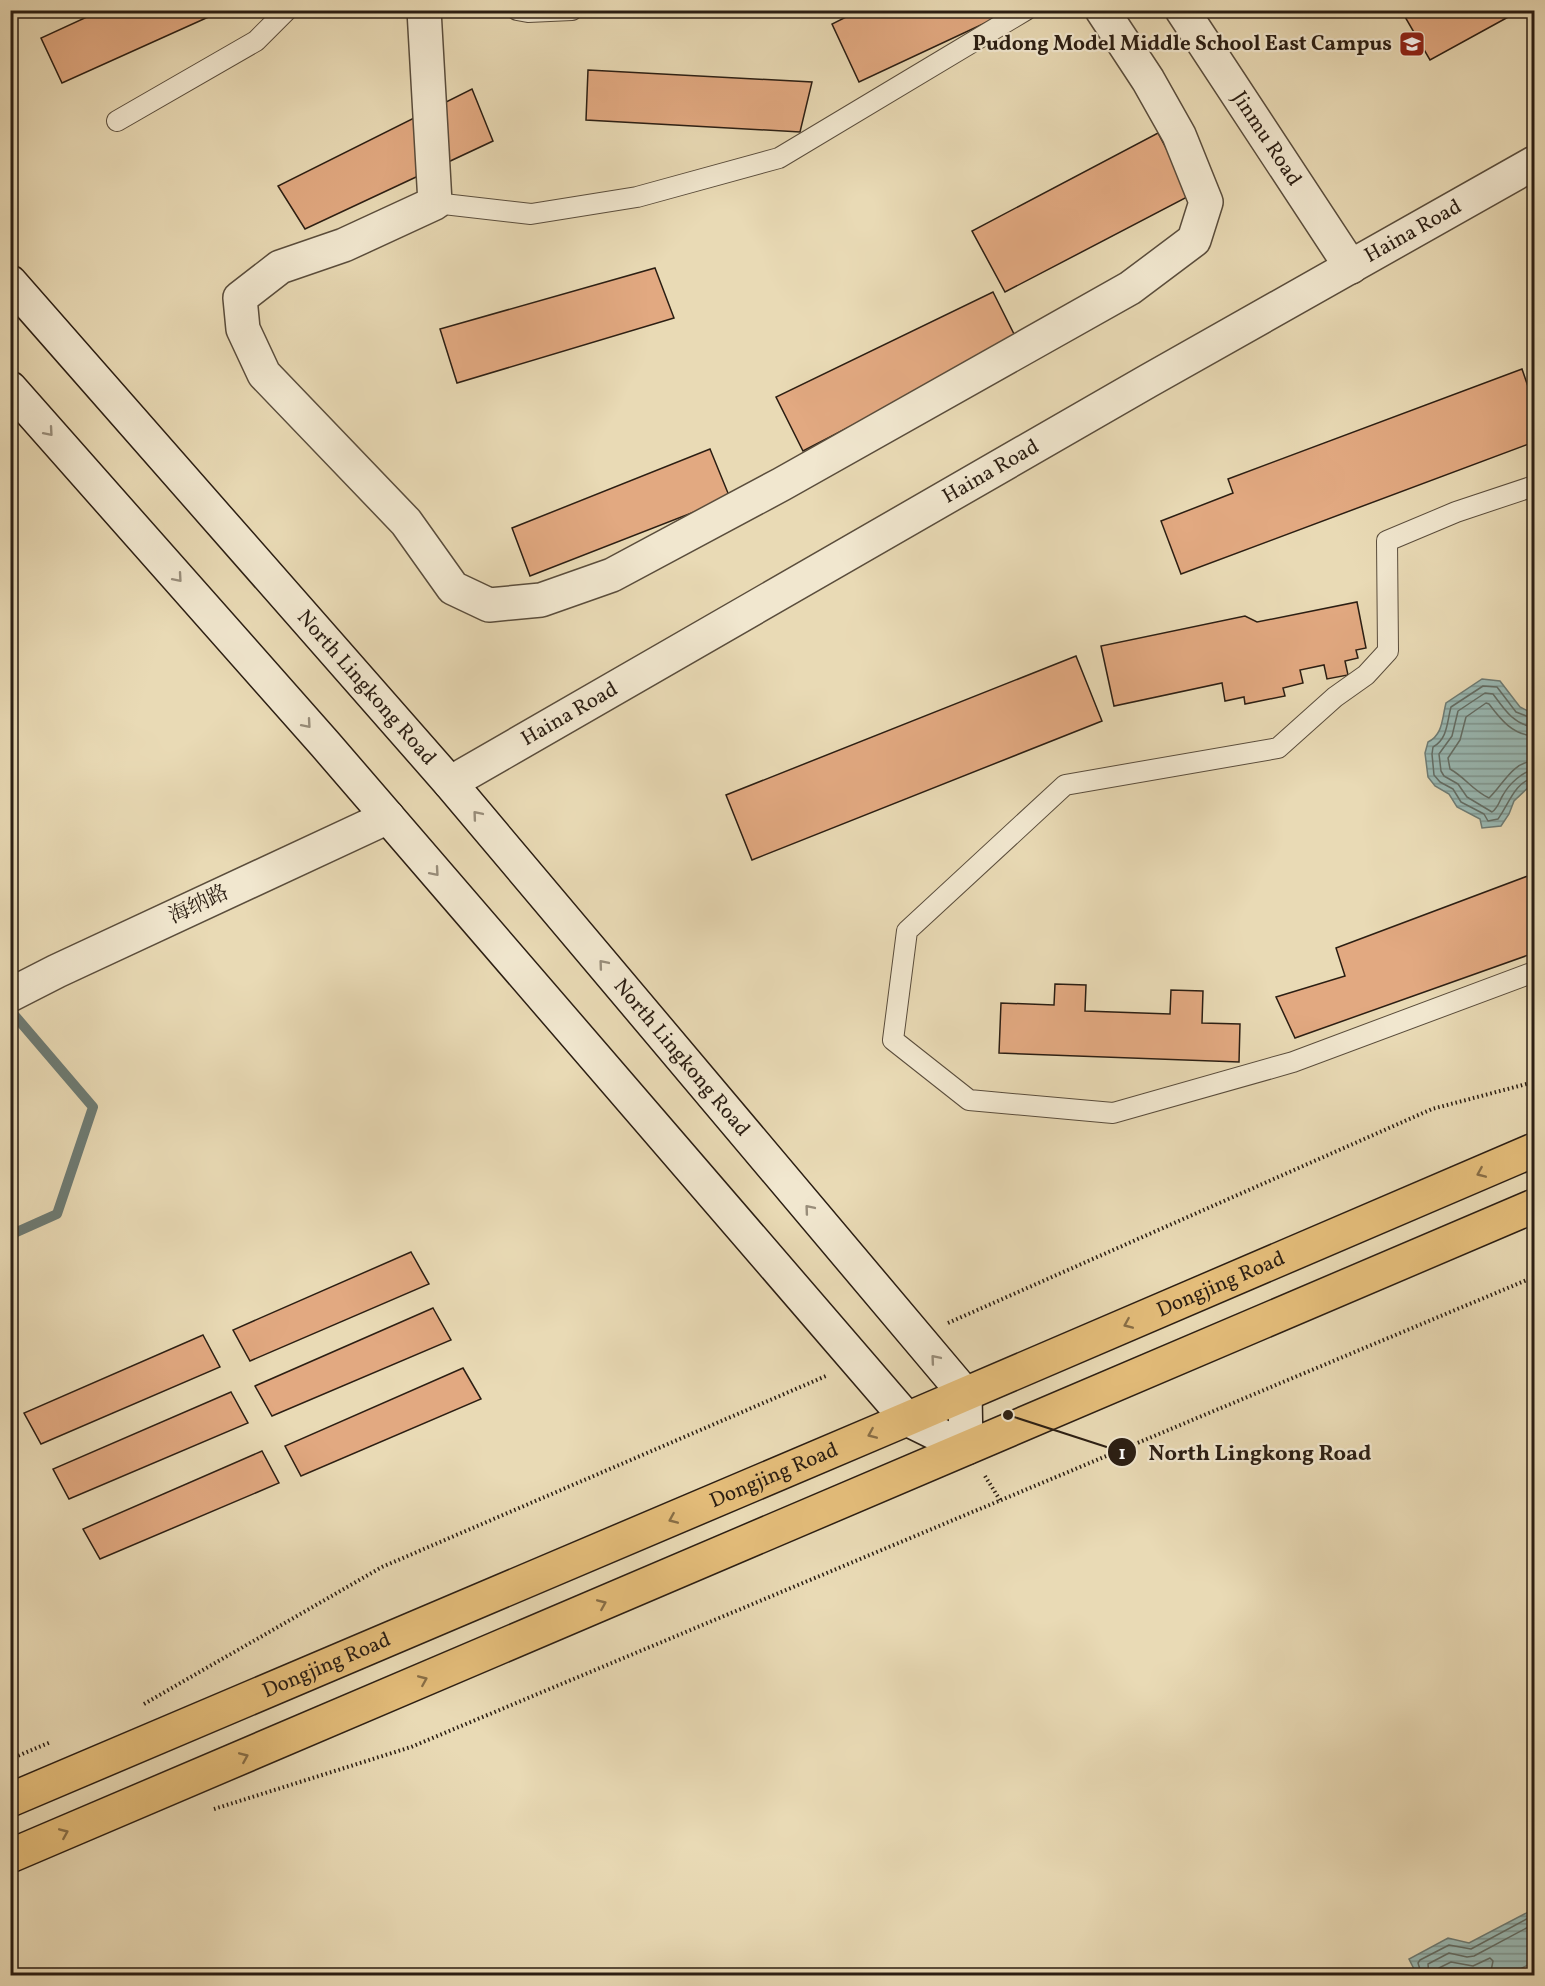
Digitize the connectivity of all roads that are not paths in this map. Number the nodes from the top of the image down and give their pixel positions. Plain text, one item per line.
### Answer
1 (287, 10) edge
2 (424, 10) edge
3 (517, 10) edge
4 (572, 10) edge
5 (1026, 10) edge
6 (1102, 10) edge
7 (1182, 10) edge
8 (117, 121) dead end
9 (1534, 163) edge
10 (435, 204) junction
11 (1351, 267) junction
12 (10, 282) edge
13 (10, 388) edge
14 (1534, 486) edge
15 (450, 783) junction
16 (388, 817) junction
17 (1534, 972) edge
18 (10, 995) edge
19 (1534, 1150) edge
20 (1534, 1206) edge
21 (964, 1394) junction
22 (907, 1419) junction
23 (966, 1448) junction
24 (10, 1800) edge
25 (10, 1856) edge

1 - 8 lane
2 - 10 street
3 - 4 lane
5 - 10 lane
6 - 10 street
7 - 11 street, Jinmu Road
9 - 11 street, Haina Road
11 - 15 street, Haina Road
12 - 15 street, North Lingkong Road
13 -> 16 street
14 - 17 lane
21 -> 15 street, North Lingkong Road
16 - 18 street, 海纳路
16 -> 22 street
19 -> 21 main road, Dongjing Road
20 - 23 main road
21 - 22 main road, Dongjing Road
21 - 23 street
22 - 23 street
22 -> 24 main road, Dongjing Road
25 -> 23 main road

